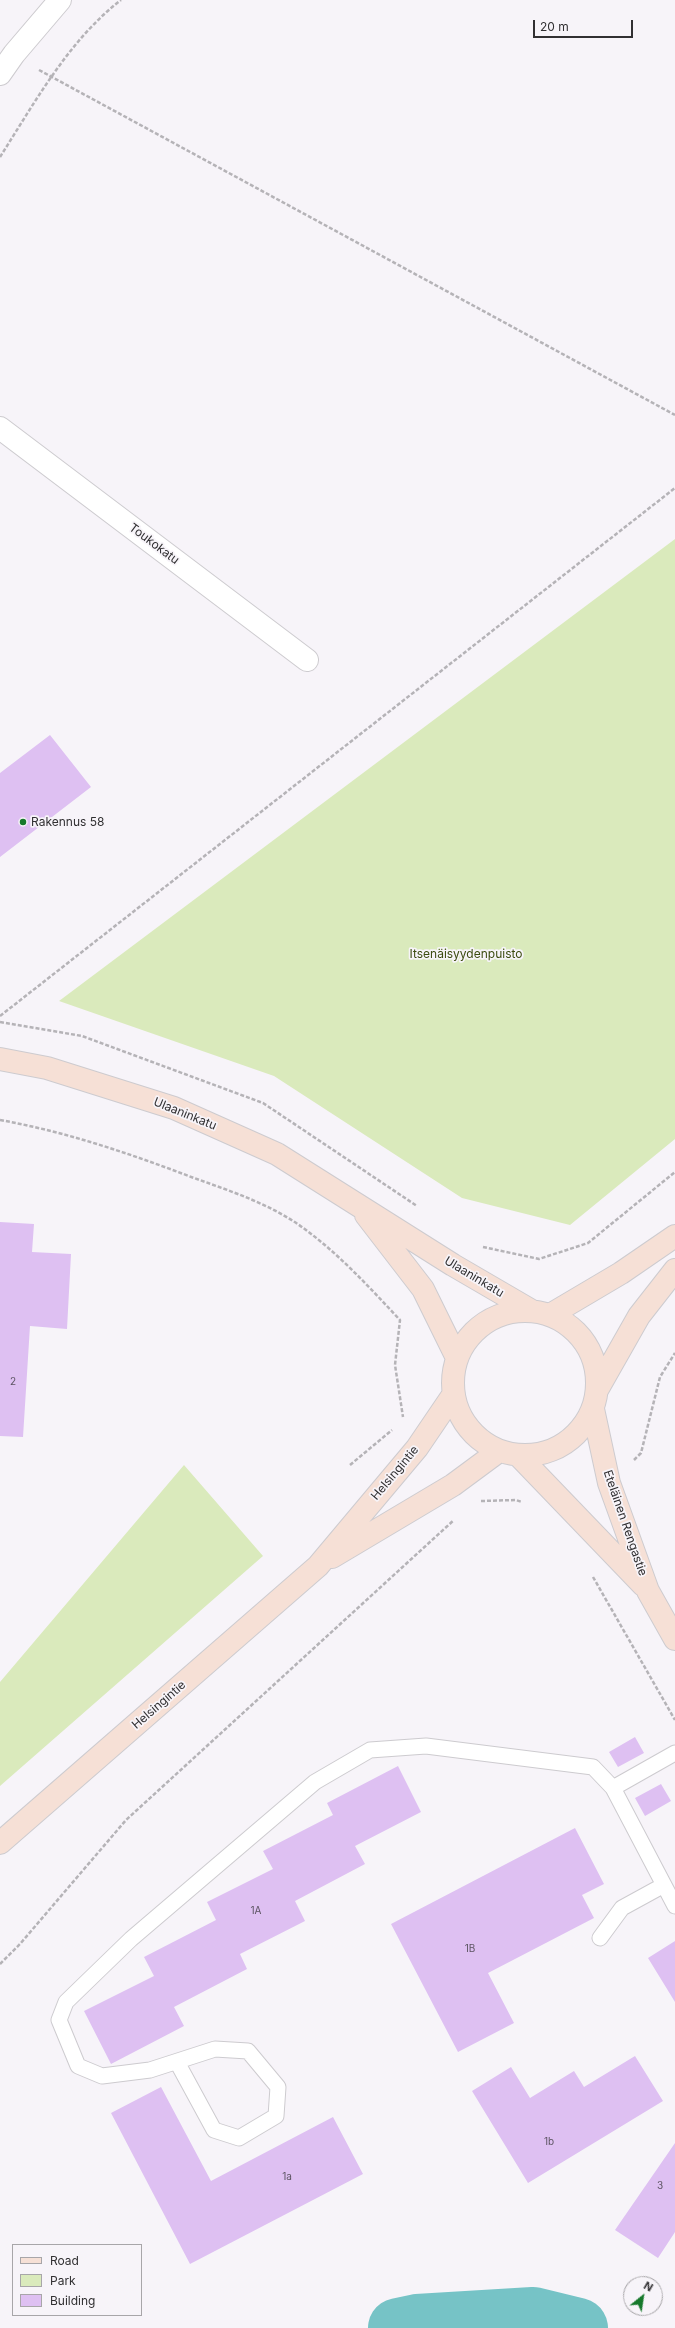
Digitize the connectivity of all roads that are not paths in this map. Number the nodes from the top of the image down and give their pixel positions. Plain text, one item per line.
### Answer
1 (60, 0) edge
2 (0, 74) edge
3 (0, 428) edge
4 (307, 660) dead end
5 (0, 1059) edge
6 (357, 1203) junction
7 (675, 1236) edge
8 (675, 1270) edge
9 (541, 1313) junction
10 (457, 1358) junction
11 (453, 1395) junction
12 (595, 1399) junction
13 (509, 1453) junction
14 (318, 1566) junction
15 (648, 1590) junction
16 (675, 1639) edge
17 (675, 1754) edge
18 (614, 1788) junction
19 (0, 1843) edge
20 (664, 1885) junction
21 (675, 1906) edge
22 (600, 1938) dead end
23 (177, 2062) junction

1 - 2 street
3 - 4 street, Toukokatu
5 - 6 main road, Ulaaninkatu
6 - 9 main road, Ulaaninkatu
6 - 10 main road, Ulaaninkatu
7 - 9 main road
8 - 12 main road
9 - 10 main road
9 - 12 main road, Ulaaninkatu
10 - 11 main road
11 - 13 main road, Eteläinen Rengastie
11 - 14 main road, Helsingintie
12 - 13 main road
12 - 15 main road, Eteläinen Rengastie
13 - 14 main road, Helsingintie
13 - 15 main road, Eteläinen Rengastie
14 - 19 main road, Helsingintie
15 - 16 main road, Eteläinen Rengastie
17 - 18 lane
18 - 20 lane
18 - 23 lane
20 - 21 lane
20 - 22 lane
23 - 23 lane

